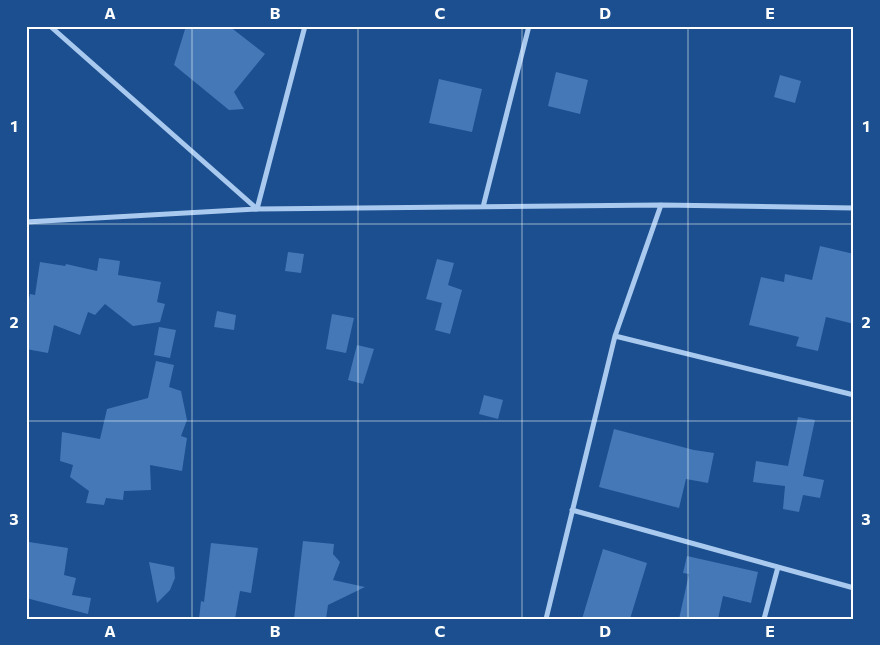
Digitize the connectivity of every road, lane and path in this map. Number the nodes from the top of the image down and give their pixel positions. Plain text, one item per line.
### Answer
1 (50, 26) edge
2 (305, 26) edge
3 (529, 26) edge
4 (661, 206) junction
5 (483, 207) junction
6 (854, 208) edge
7 (258, 209) junction
8 (26, 222) edge
9 (615, 336) junction
10 (854, 395) edge
11 (572, 510) junction
12 (778, 567) junction
13 (854, 588) edge
14 (546, 619) edge
15 (764, 619) edge

1 - 7 street
2 - 7 street
3 - 5 street
4 - 5 street
4 - 6 street
4 - 9 street
5 - 7 street
7 - 8 street
9 - 10 street
9 - 11 street
11 - 12 street
11 - 14 street
12 - 13 street
12 - 15 street

